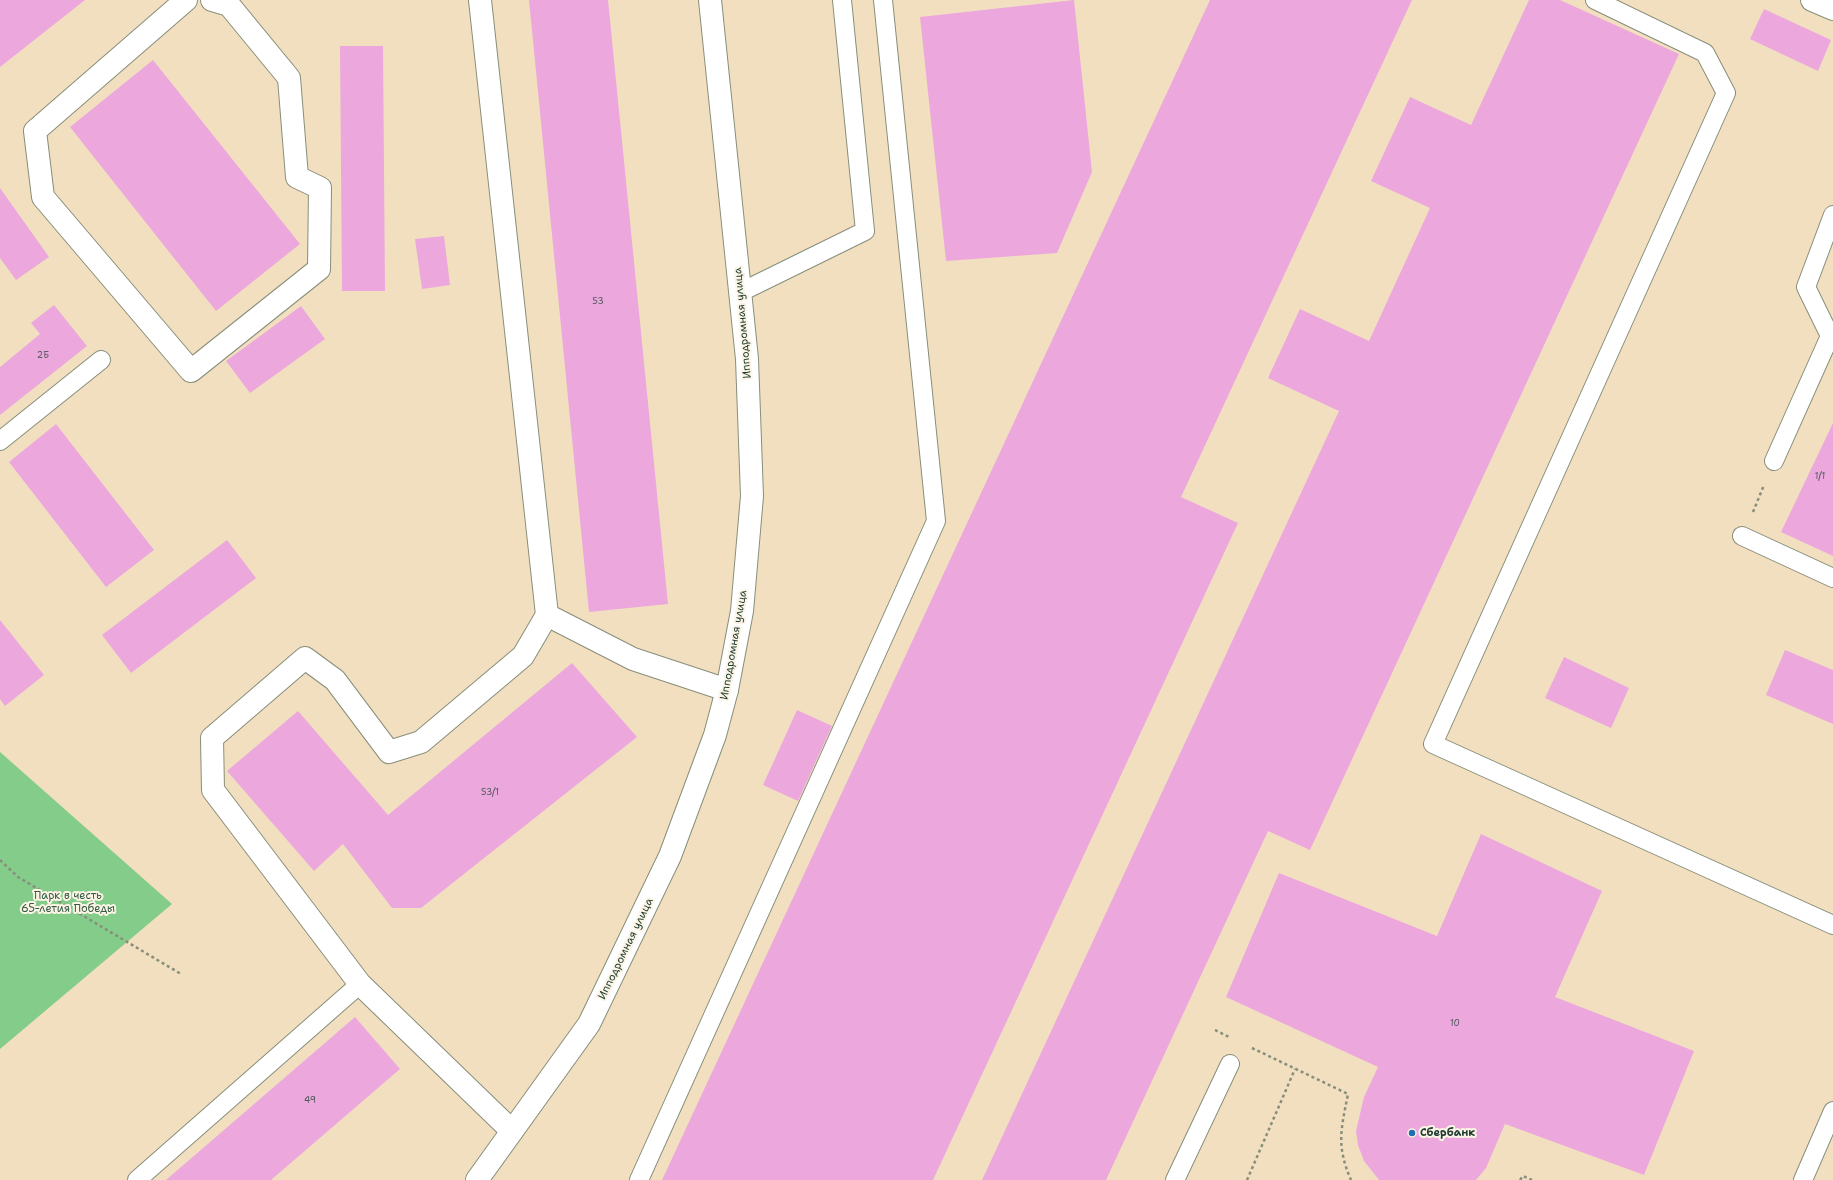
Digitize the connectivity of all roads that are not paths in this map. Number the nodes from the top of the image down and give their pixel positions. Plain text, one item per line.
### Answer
1 (186, 0) edge
2 (212, 0) edge
3 (480, 0) edge
4 (710, 0) edge
5 (842, 0) edge
6 (883, 0) edge
7 (1595, 0) edge
8 (1812, 0) edge
9 (1833, 9) edge
10 (1833, 215) edge
11 (741, 292) junction
12 (101, 360) dead end
13 (0, 440) edge
14 (1774, 461) road end
15 (1742, 536) road end
16 (1833, 578) edge
17 (547, 615) junction
18 (727, 690) junction
19 (1833, 925) edge
20 (360, 984) junction
21 (1230, 1064) dead end
22 (1833, 1112) edge
23 (512, 1131) junction
24 (137, 1180) edge
25 (477, 1180) edge
26 (639, 1180) edge
27 (1174, 1180) edge
28 (1803, 1180) edge

1 - 2 street
3 - 17 street
4 - 11 street, Ипподромная улица
5 - 11 lane
6 - 26 lane
7 - 19 lane
8 - 9 street
10 - 14 lane
11 - 18 street, Ипподромная улица
12 - 13 lane
15 - 16 lane
17 - 18 street
17 - 20 street
18 - 23 street, Ипподромная улица
20 - 23 street
20 - 24 lane
21 - 27 lane
22 - 28 lane
23 - 25 street, Ипподромная улица

